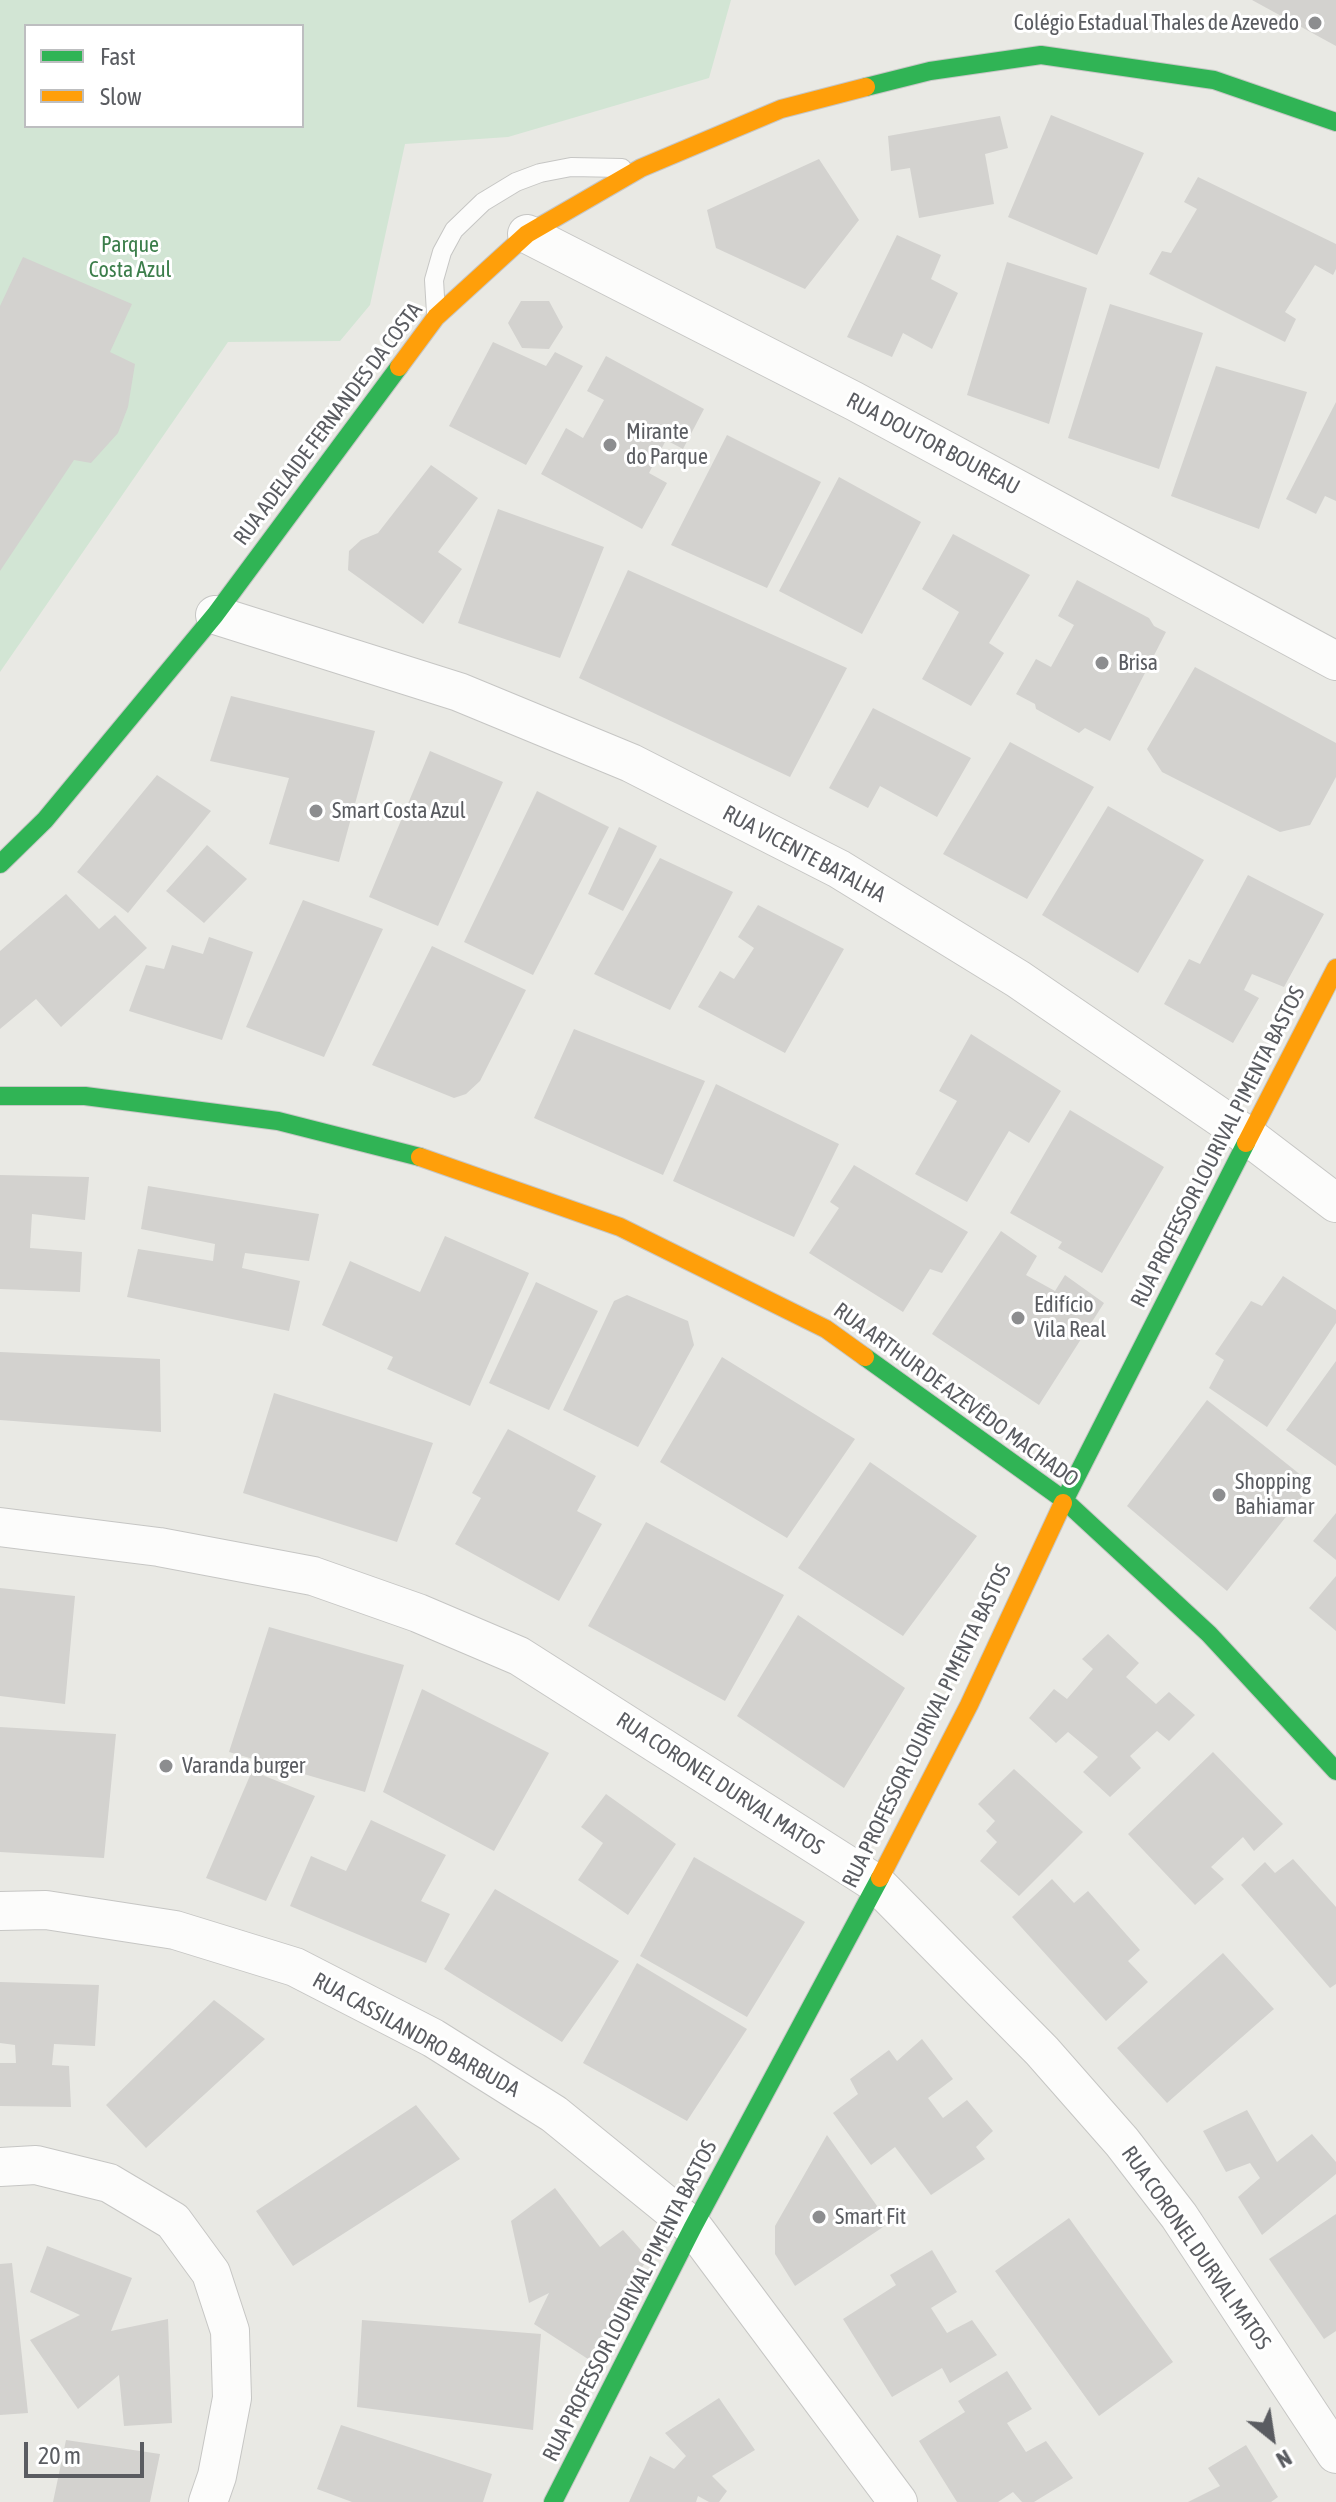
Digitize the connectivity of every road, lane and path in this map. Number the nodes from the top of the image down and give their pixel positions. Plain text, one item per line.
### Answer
1 (1336, 122) edge
2 (641, 168) junction
3 (527, 234) junction
4 (436, 317) junction
5 (215, 615) junction
6 (1336, 661) edge
7 (0, 864) edge
8 (1336, 968) edge
9 (0, 1096) edge
10 (1249, 1137) junction
11 (1336, 1203) edge
12 (1064, 1500) junction
13 (0, 1527) edge
14 (1336, 1771) edge
15 (877, 1884) junction
16 (0, 1911) edge
17 (0, 2167) edge
18 (693, 2227) junction
19 (1336, 2454) edge
20 (208, 2502) edge
21 (553, 2502) edge
22 (898, 2502) edge

1 - 2 street, RUA ADELAIDE FERNANDES DA COSTA
2 - 3 street, RUA ADELAIDE FERNANDES DA COSTA
2 - 4 lane
3 - 4 street, RUA ADELAIDE FERNANDES DA COSTA
3 - 6 street, RUA DOUTOR BOUREAU
4 - 5 street, RUA ADELAIDE FERNANDES DA COSTA
5 - 7 street, RUA ADELAIDE FERNANDES DA COSTA
5 - 10 street, RUA VICENTE BATALHA
8 - 10 street, RUA PROFESSOR LOURIVAL PIMENTA BASTOS
9 - 12 street, RUA ARTHUR DE AZEVÊDO MACHADO
10 - 11 street, RUA VICENTE BATALHA
10 - 12 street, RUA PROFESSOR LOURIVAL PIMENTA BASTOS
12 - 14 street, RUA ARTHUR DE AZEVÊDO MACHADO
12 - 15 street, RUA PROFESSOR LOURIVAL PIMENTA BASTOS
13 - 15 street, RUA CORONEL DURVAL MATOS
15 - 18 street, RUA PROFESSOR LOURIVAL PIMENTA BASTOS
15 - 19 street, RUA CORONEL DURVAL MATOS
16 - 18 street, RUA CASSILANDRO BARBUDA
17 - 20 street
18 - 21 street, RUA PROFESSOR LOURIVAL PIMENTA BASTOS
18 - 22 street, RUA CASSILANDRO BARBUDA

